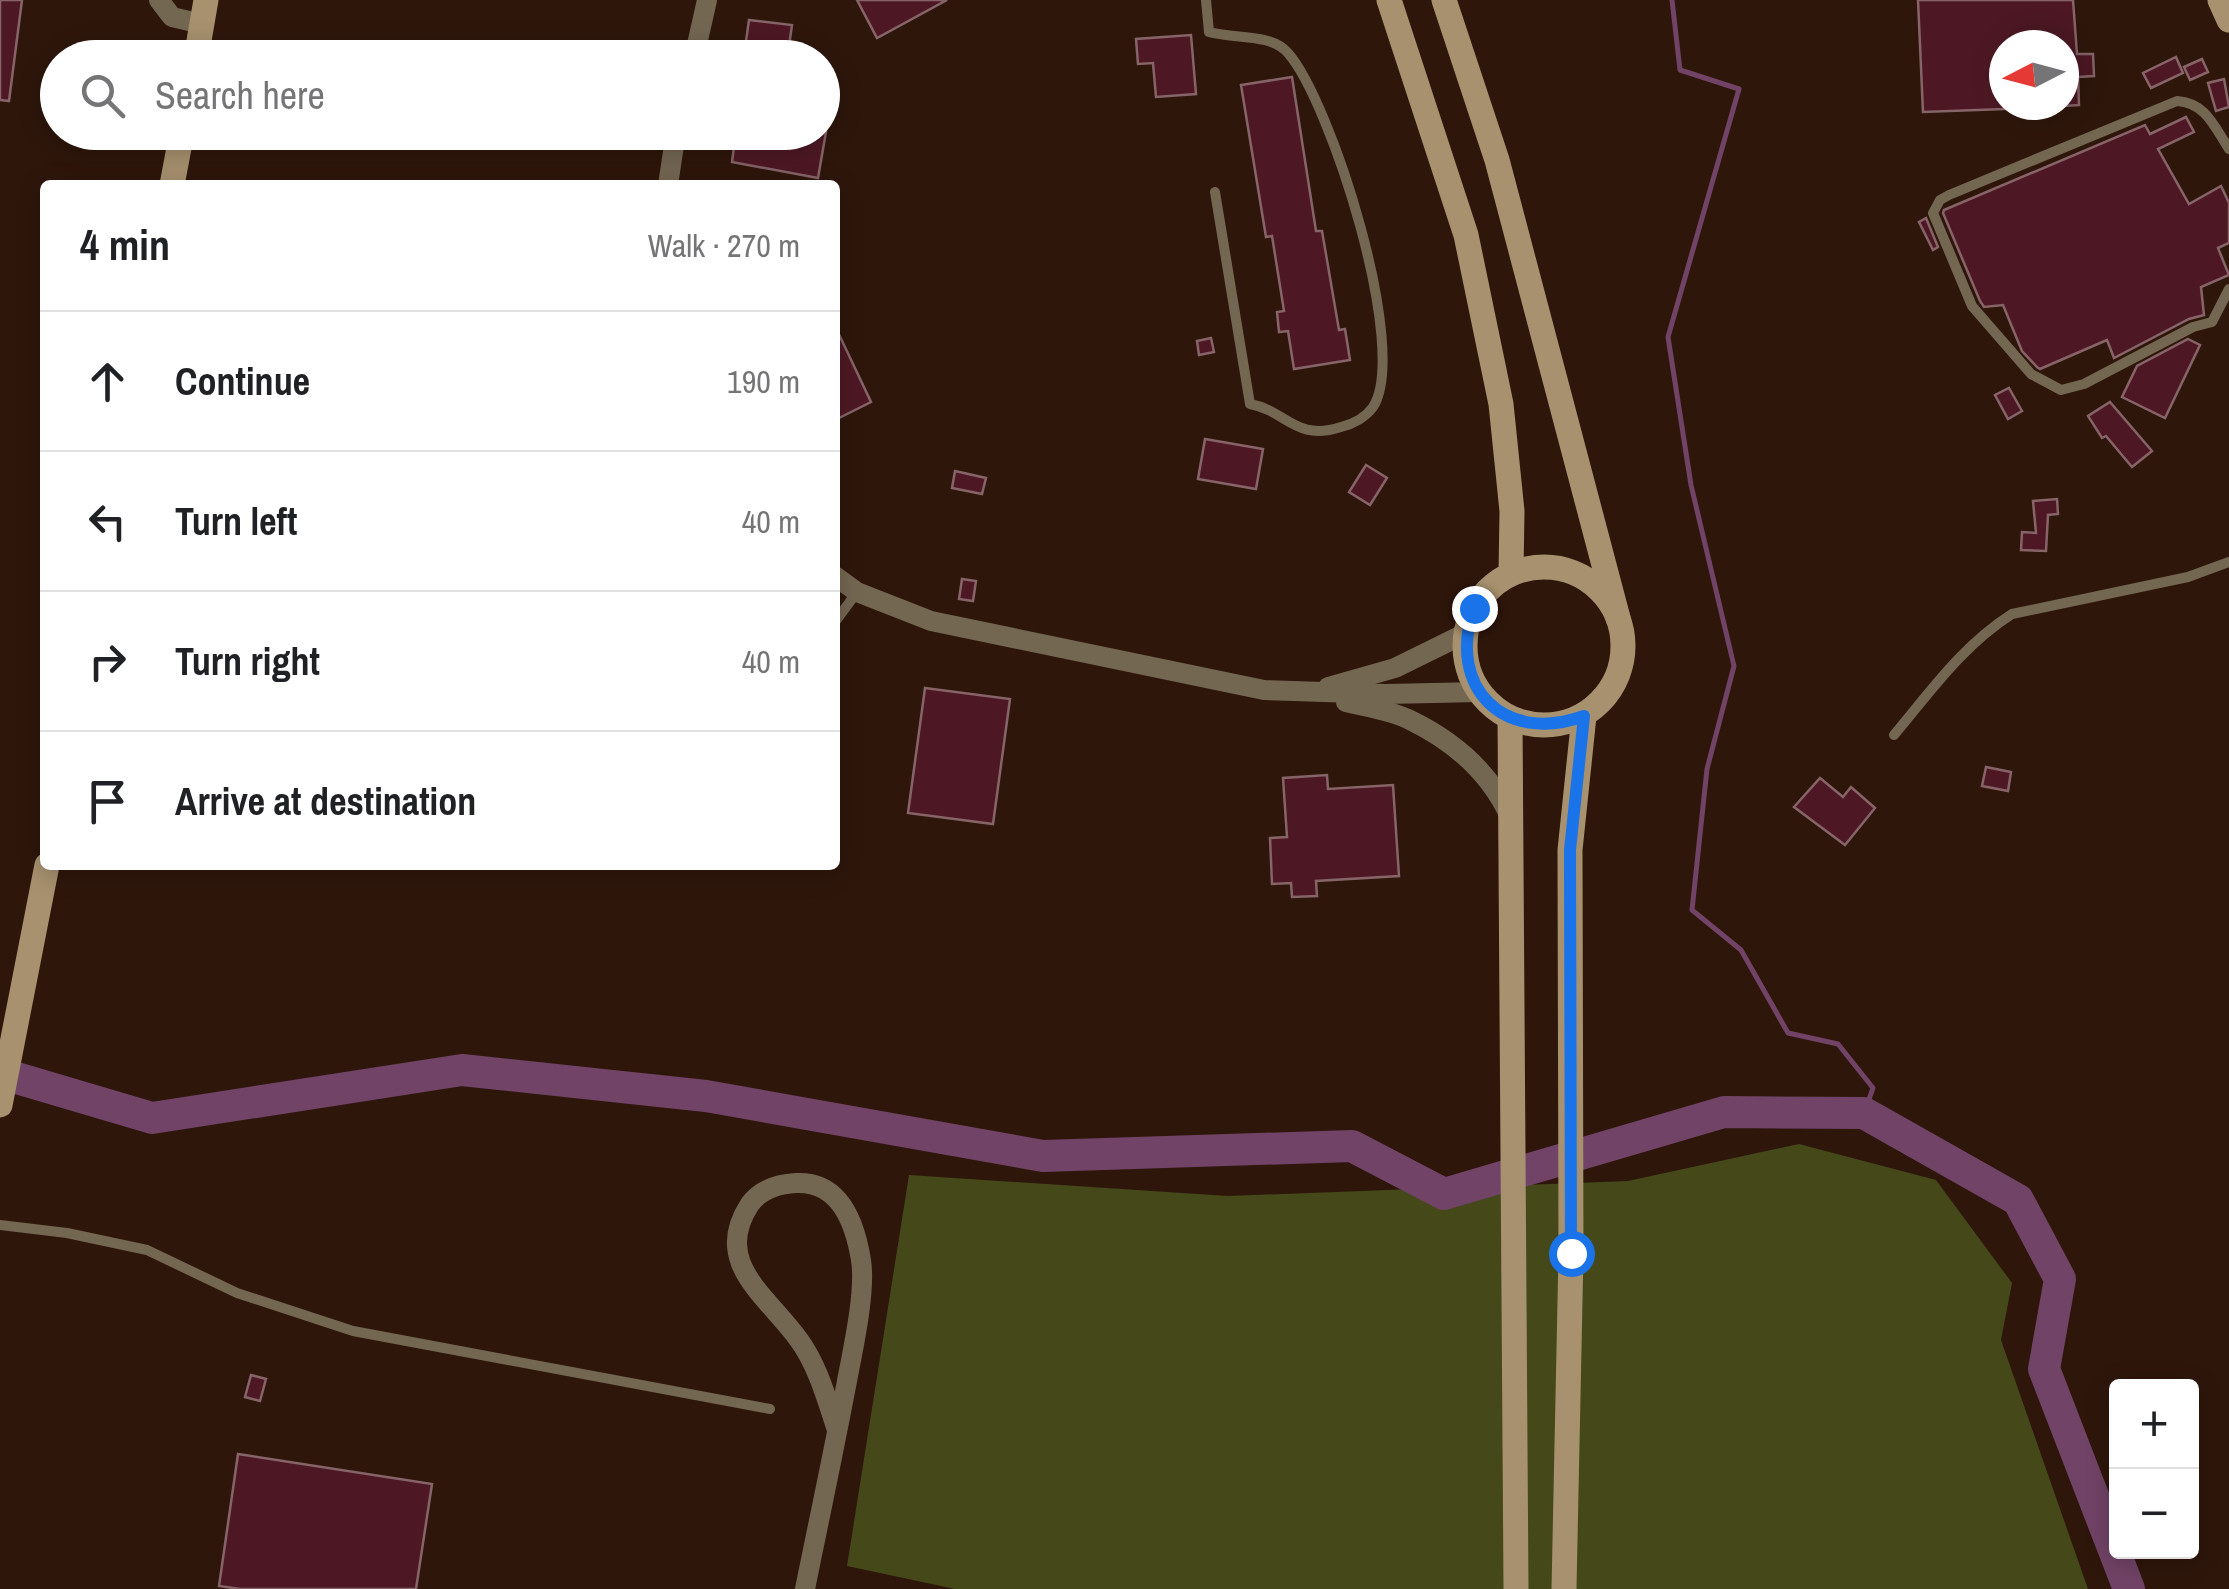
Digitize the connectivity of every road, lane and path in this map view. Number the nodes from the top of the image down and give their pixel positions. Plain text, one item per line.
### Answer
1 (159, 0) edge
2 (706, 0) edge
3 (1206, 0) edge
4 (1389, 0) edge
5 (1444, 0) edge
6 (2220, 0) edge
7 (204, 12) edge
8 (2229, 20) edge
9 (199, 40) edge
10 (698, 40) edge
11 (2229, 149) edge
12 (179, 150) edge
13 (673, 150) edge
14 (173, 180) edge
15 (669, 180) edge
16 (1215, 192) dead end
17 (2229, 288) edge
18 (2229, 562) edge
19 (1510, 573) junction
20 (840, 579) edge
21 (858, 592) junction
22 (840, 615) edge
23 (1618, 618) junction
24 (1466, 633) junction
25 (1309, 692) junction
26 (1480, 692) junction
27 (1584, 716) junction
28 (1510, 718) junction
29 (1894, 735) dead end
30 (1510, 817) junction
31 (46, 870) edge
32 (0, 1106) edge
33 (0, 1225) edge
34 (770, 1409) dead end
35 (838, 1430) junction
36 (805, 1589) edge
37 (1516, 1589) edge
38 (1564, 1589) edge

1 - 7 street
2 - 10 street
3 - 16 lane
4 - 19 street
5 - 23 street
6 - 8 street
7 - 9 street
11 - 17 lane
12 - 14 street
13 - 15 street
18 - 29 lane
19 - 23 street
19 - 24 street
20 - 21 street
21 - 22 lane
21 - 25 street
23 - 27 street
24 - 25 street
24 - 26 street
25 - 26 street
25 - 30 street
26 - 28 street
27 - 28 street
27 - 38 street
28 - 30 street
30 - 37 street
31 - 32 street
33 - 34 lane
35 - 35 street
35 - 36 street

